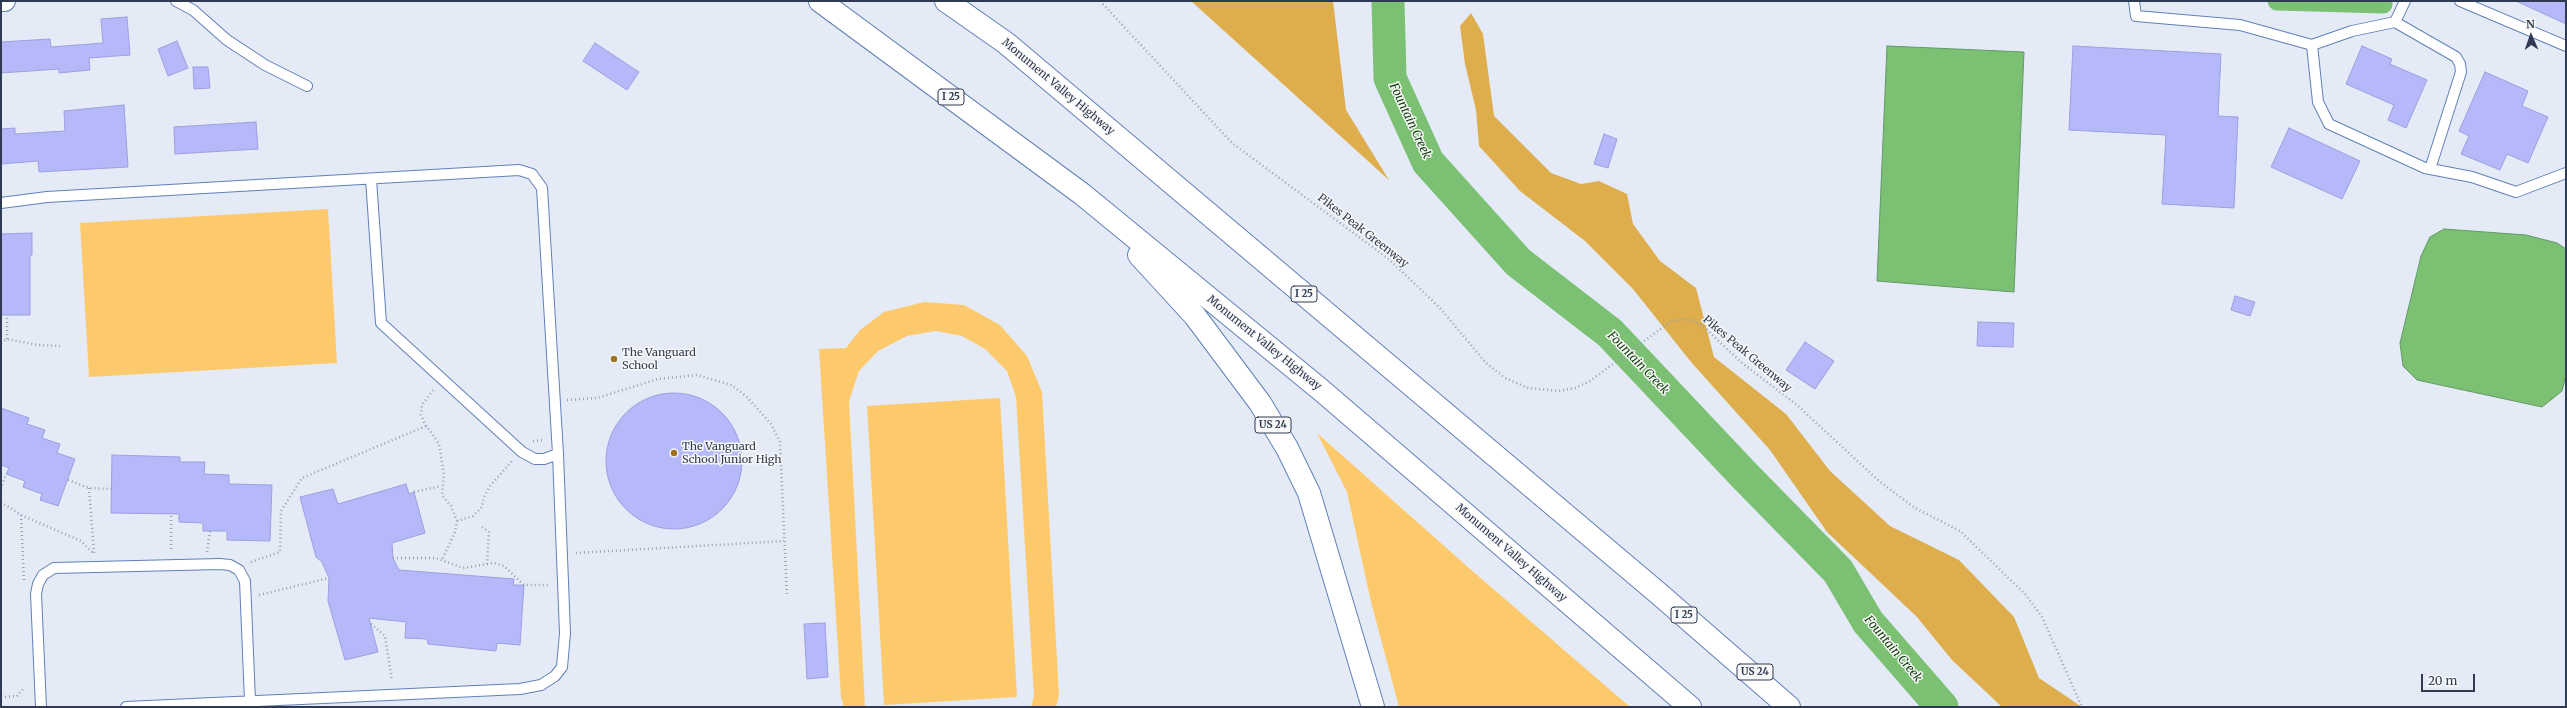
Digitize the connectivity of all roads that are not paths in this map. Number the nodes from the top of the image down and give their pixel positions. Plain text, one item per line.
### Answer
1 (1, 1) edge
2 (5, 1) edge
3 (176, 1) edge
4 (820, 1) edge
5 (946, 1) edge
6 (2134, 1) edge
7 (2405, 1) edge
8 (2460, 1) edge
9 (2395, 22) junction
10 (2312, 45) junction
11 (2566, 46) edge
12 (307, 86) dead end
13 (2430, 169) junction
14 (2566, 173) edge
15 (371, 179) junction
16 (1082, 194) junction
17 (1, 203) edge
18 (558, 454) junction
19 (1710, 638) junction
20 (250, 701) junction
21 (41, 707) edge
22 (126, 707) edge
23 (1373, 707) edge
24 (1690, 707) edge
25 (1788, 707) edge
26 (1799, 707) edge

1 - 2 street
3 - 12 lane
4 - 16 highway, Monument Valley Highway / I 25
5 - 19 highway, Monument Valley Highway / I 25
6 - 10 lane
7 - 9 lane
8 - 11 lane
9 - 10 lane
9 - 13 lane
10 - 13 lane
13 - 14 lane
15 - 17 lane
15 - 18 lane
15 - 18 lane
16 - 23 highway, US 24
16 - 24 highway, Monument Valley Highway / I 25
18 - 20 lane
19 - 25 highway, Monument Valley Highway / I 25
19 - 26 highway, US 24
20 - 21 lane
20 - 22 lane

